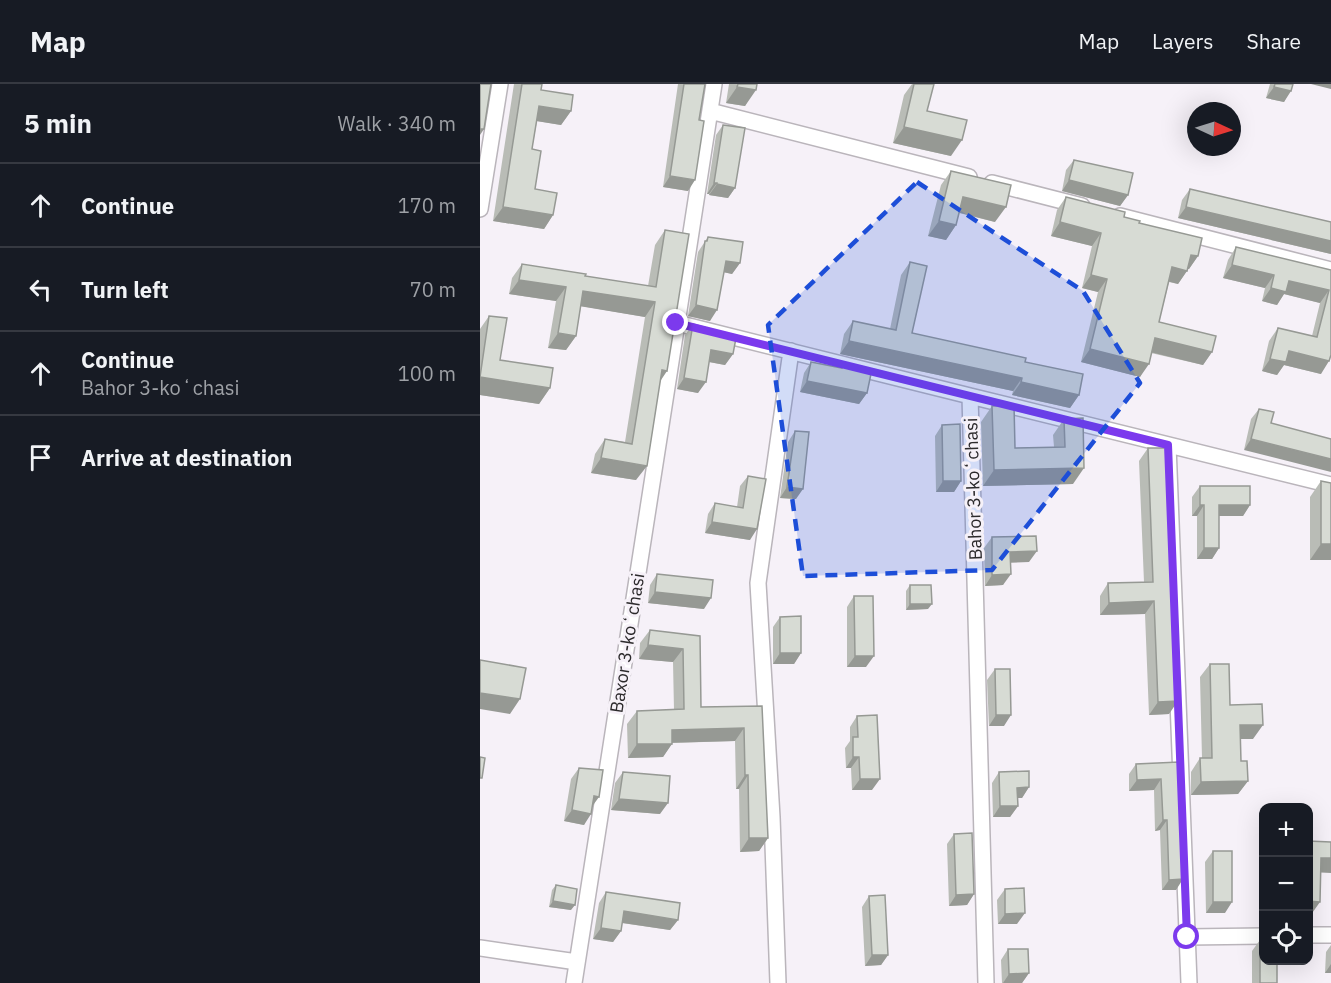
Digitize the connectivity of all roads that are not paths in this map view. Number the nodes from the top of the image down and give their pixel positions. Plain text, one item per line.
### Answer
1 (500, 84) edge
2 (714, 84) edge
3 (710, 111) junction
4 (480, 209) edge
5 (1331, 270) edge
6 (676, 323) junction
7 (790, 351) junction
8 (970, 396) junction
9 (1168, 445) junction
10 (1331, 485) edge
11 (1331, 934) edge
12 (1313, 935) edge
13 (1259, 936) edge
14 (1187, 937) junction
15 (480, 948) edge
16 (577, 962) junction
17 (574, 983) edge
18 (778, 983) edge
19 (986, 983) edge
20 (1189, 983) edge

1 - 4 street
2 - 3 street
3 - 5 street
3 - 6 street
6 - 7 street, Bahor 3-koʻchasi
6 - 16 street, Baxor 3-koʻchasi
7 - 8 street, Bahor 3-koʻchasi
7 - 18 street
8 - 9 street
8 - 19 street, Bahor 3-koʻchasi
9 - 10 street
9 - 14 street
11 - 12 street
13 - 14 street
14 - 20 street
15 - 16 street
16 - 17 street, Baxor 3-koʻchasi

